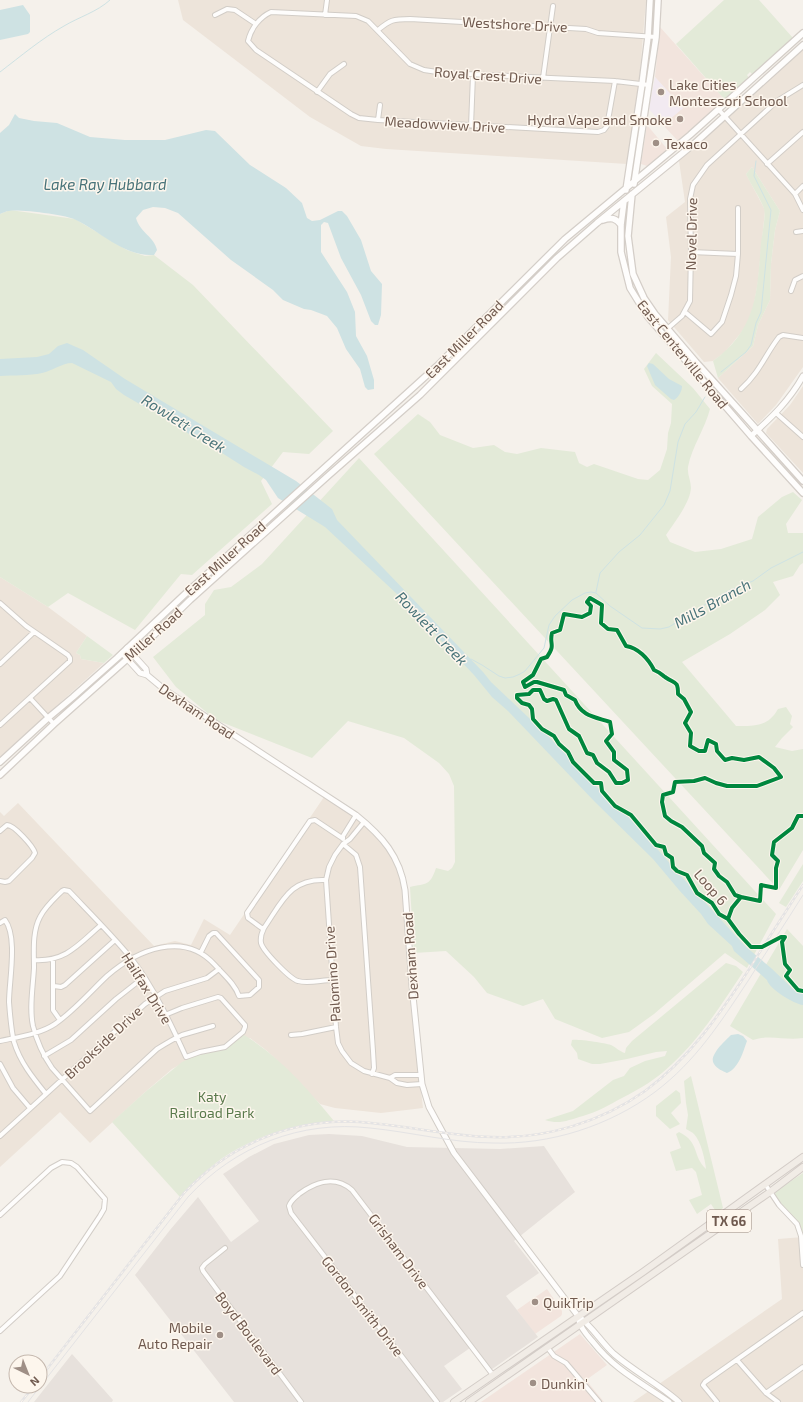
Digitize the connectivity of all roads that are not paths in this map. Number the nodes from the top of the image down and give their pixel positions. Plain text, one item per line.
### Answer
1 (327, 0) edge
2 (650, 0) edge
3 (658, 0) edge
4 (553, 6) dead end
5 (215, 15) dead end
6 (325, 15) junction
7 (256, 24) junction
8 (550, 26) junction
9 (378, 30) junction
10 (648, 37) junction
11 (656, 37) junction
12 (802, 37) edge
13 (803, 45) edge
14 (344, 64) dead end
15 (473, 75) junction
16 (543, 78) junction
17 (615, 82) junction
18 (642, 84) junction
19 (649, 85) junction
20 (803, 85) edge
21 (318, 92) junction
22 (380, 105) dead end
23 (719, 110) junction
24 (724, 116) junction
25 (378, 120) junction
26 (471, 126) junction
27 (803, 132) edge
28 (741, 134) junction
29 (637, 139) junction
30 (637, 161) junction
31 (768, 164) junction
32 (651, 168) junction
33 (634, 182) junction
34 (803, 186) edge
35 (626, 189) junction
36 (795, 194) junction
37 (632, 195) junction
38 (624, 201) junction
39 (738, 208) dead end
40 (803, 210) edge
41 (597, 223) junction
42 (621, 225) junction
43 (803, 231) edge
44 (796, 232) dead end
45 (691, 252) junction
46 (738, 254) junction
47 (543, 260) junction
48 (549, 266) junction
49 (803, 276) edge
50 (791, 291) dead end
51 (685, 312) junction
52 (667, 329) junction
53 (662, 334) junction
54 (803, 338) edge
55 (803, 378) edge
56 (741, 389) dead end
57 (404, 397) junction
58 (410, 404) junction
59 (776, 413) junction
60 (376, 422) junction
61 (757, 431) junction
62 (751, 436) junction
63 (803, 437) edge
64 (362, 447) junction
65 (803, 481) edge
66 (803, 492) edge
67 (0, 603) edge
68 (34, 632) junction
69 (128, 648) junction
70 (122, 653) junction
71 (132, 654) junction
72 (127, 658) junction
73 (0, 664) edge
74 (147, 675) junction
75 (30, 698) junction
76 (48, 718) junction
77 (54, 724) junction
78 (0, 725) edge
79 (0, 762) edge
80 (0, 775) edge
81 (356, 815) junction
82 (364, 822) junction
83 (0, 831) edge
84 (342, 838) junction
85 (343, 844) junction
86 (326, 880) junction
87 (2, 881) edge
88 (0, 923) edge
89 (100, 925) junction
90 (263, 929) junction
91 (115, 940) junction
92 (200, 952) junction
93 (54, 959) junction
94 (132, 959) junction
95 (34, 960) junction
96 (219, 969) junction
97 (144, 977) junction
98 (332, 980) junction
99 (54, 986) junction
100 (156, 996) junction
101 (165, 1014) junction
102 (60, 1020) junction
103 (213, 1026) dead end
104 (336, 1027) junction
105 (35, 1033) junction
106 (291, 1035) dead end
107 (177, 1037) junction
108 (13, 1038) junction
109 (0, 1041) edge
110 (44, 1056) junction
111 (0, 1064) edge
112 (372, 1074) junction
113 (421, 1075) junction
114 (390, 1078) junction
115 (62, 1080) junction
116 (422, 1084) junction
117 (46, 1094) junction
118 (30, 1108) junction
119 (0, 1136) edge
120 (803, 1157) edge
121 (800, 1169) edge
122 (765, 1184) junction
123 (770, 1192) junction
124 (289, 1209) joint
125 (0, 1215) edge
126 (703, 1229) junction
127 (708, 1236) junction
128 (225, 1248) dead end
129 (803, 1265) edge
130 (803, 1313) edge
131 (578, 1316) junction
132 (583, 1323) junction
133 (0, 1331) edge
134 (547, 1347) junction
135 (736, 1360) junction
136 (803, 1367) edge
137 (493, 1375) junction
138 (497, 1382) junction
139 (766, 1393) junction
140 (674, 1397) junction
141 (301, 1402) edge
142 (437, 1402) edge
143 (454, 1402) edge
144 (469, 1402) edge
145 (599, 1402) edge
146 (668, 1402) edge
147 (679, 1402) edge
148 (716, 1402) edge
149 (778, 1402) edge

1 - 6 street
2 - 10 main road, East Centerville Road
3 - 11 main road, East Centerville Road
4 - 8 street
5 - 7 street
6 - 7 street, Royal Crest Drive
6 - 9 street, Royal Crest Drive
7 - 21 street, Meadowview Drive
8 - 9 street, Westshore Drive
8 - 10 street, Westshore Drive
8 - 16 street
9 - 15 street, Royal Crest Drive
10 - 11 street, Westshore Drive
10 - 18 main road, East Centerville Road
11 - 19 main road, East Centerville Road
12 - 23 main road, East Miller Road
13 - 24 main road, East Miller Road
14 - 21 street
15 - 16 street, Royal Crest Drive
15 - 26 street
16 - 17 street, Royal Crest Drive
17 - 18 street, Royal Crest Drive
17 - 26 street, Meadowview Drive
18 - 19 street, Royal Crest Drive
18 - 29 main road, East Centerville Road
19 - 29 main road, East Centerville Road
20 - 28 street, Novel Drive
21 - 25 street, Meadowview Drive
22 - 25 street
23 - 24 street
23 - 32 main road, East Miller Road
24 - 28 street
24 - 37 main road, East Miller Road
25 - 26 street, Meadowview Drive
27 - 31 street
28 - 31 street
28 - 45 street, Novel Drive
29 - 30 main road, East Centerville Road
29 - 35 main road, East Centerville Road
30 - 32 main road
30 - 33 main road, East Centerville Road
31 - 36 street
32 - 33 main road, East Miller Road
33 - 35 main road, East Miller Road
33 - 37 main road, East Centerville Road
34 - 36 street
35 - 38 main road, East Centerville Road
35 - 47 main road, East Miller Road
36 - 40 street
37 - 38 main road, East Miller Road
37 - 52 main road, East Centerville Road
38 - 41 main road, East Miller Road
38 - 42 main road, East Centerville Road
39 - 46 street
41 - 42 main road
41 - 48 main road, East Miller Road
42 - 53 main road, East Centerville Road
43 - 44 street
45 - 46 street
45 - 51 street, Novel Drive
46 - 51 street
47 - 48 main road
47 - 57 main road, East Miller Road
48 - 58 main road, East Miller Road
49 - 50 street
51 - 52 street
52 - 53 main road
52 - 61 main road, East Centerville Road
53 - 62 main road, East Centerville Road
54 - 56 street
55 - 59 street
57 - 58 main road
57 - 60 main road, East Miller Road
58 - 64 main road, East Miller Road
59 - 61 street
59 - 63 street
60 - 64 main road
60 - 69 main road, East Miller Road
61 - 62 street
61 - 65 main road, East Centerville Road
62 - 66 main road, East Centerville Road
64 - 71 main road, Miller Road
67 - 68 street
68 - 73 street
68 - 75 street
69 - 70 main road, Miller Road
69 - 71 street, Dexham Road
70 - 72 street, Dexham Road
70 - 76 main road, Miller Road
71 - 72 main road, Miller Road
71 - 74 street, Dexham Road
72 - 74 street, Dexham Road
72 - 77 main road, Miller Road
74 - 81 street, Dexham Road
75 - 76 street
75 - 78 street
76 - 77 street
76 - 79 main road, Miller Road
77 - 80 main road, Miller Road
81 - 82 street, Dexham Road
81 - 84 street
82 - 85 street, Palomino Drive
82 - 113 street, Dexham Road
83 - 87 street
84 - 85 street
84 - 90 street
85 - 86 street, Palomino Drive
85 - 112 street
86 - 90 street
86 - 98 street, Palomino Drive
88 - 108 street
89 - 91 street, Hailfax Drive
89 - 93 street
89 - 95 street, Hailfax Drive
90 - 98 street
91 - 94 street, Hailfax Drive
91 - 99 street
92 - 94 street
92 - 96 street
92 - 96 street
93 - 95 street
93 - 99 street
94 - 97 street, Hailfax Drive
94 - 102 street
95 - 105 street
96 - 100 street, Brookside Drive
97 - 100 street, Hailfax Drive
97 - 110 street
98 - 104 street, Palomino Drive
99 - 102 street
100 - 101 street, Hailfax Drive
100 - 115 street, Brookside Drive
101 - 107 street, Hailfax Drive
101 - 107 street, Hailfax Drive
102 - 105 street
103 - 107 street
104 - 106 street
104 - 112 street, Palomino Drive
105 - 108 street
105 - 110 street
107 - 115 street
108 - 109 street
108 - 117 street
110 - 115 street
111 - 118 street
112 - 114 street, Palomino Drive
113 - 114 street, Palomino Drive
113 - 116 street, Dexham Road
114 - 116 street, Palomino Drive
115 - 117 street, Brookside Drive
116 - 131 street, Dexham Road
117 - 118 street, Brookside Drive
118 - 119 street, Brookside Drive
120 - 122 main road, TX 66
121 - 123 main road, TX 66
122 - 123 street
122 - 126 main road, TX 66
123 - 127 main road, TX 66
123 - 129 street
124 - 137 street, Grisham Drive
124 - 142 street, Gordon Smith Drive
125 - 133 street
126 - 127 main road
126 - 131 main road, TX 66
127 - 132 main road, TX 66
128 - 141 street, Boyd Boulevard
130 - 135 street
131 - 132 street, Dexham Road
131 - 137 main road, TX 66
132 - 134 main road, TX 66
132 - 140 street, Dexham Road
132 - 146 street, Dexham Road
134 - 138 main road, TX 66
134 - 145 street
135 - 139 street
135 - 148 street
136 - 139 street
137 - 138 main road
137 - 143 main road, TX 66
138 - 144 main road, TX 66
139 - 149 street
140 - 146 street
140 - 147 street, Dexham Road

